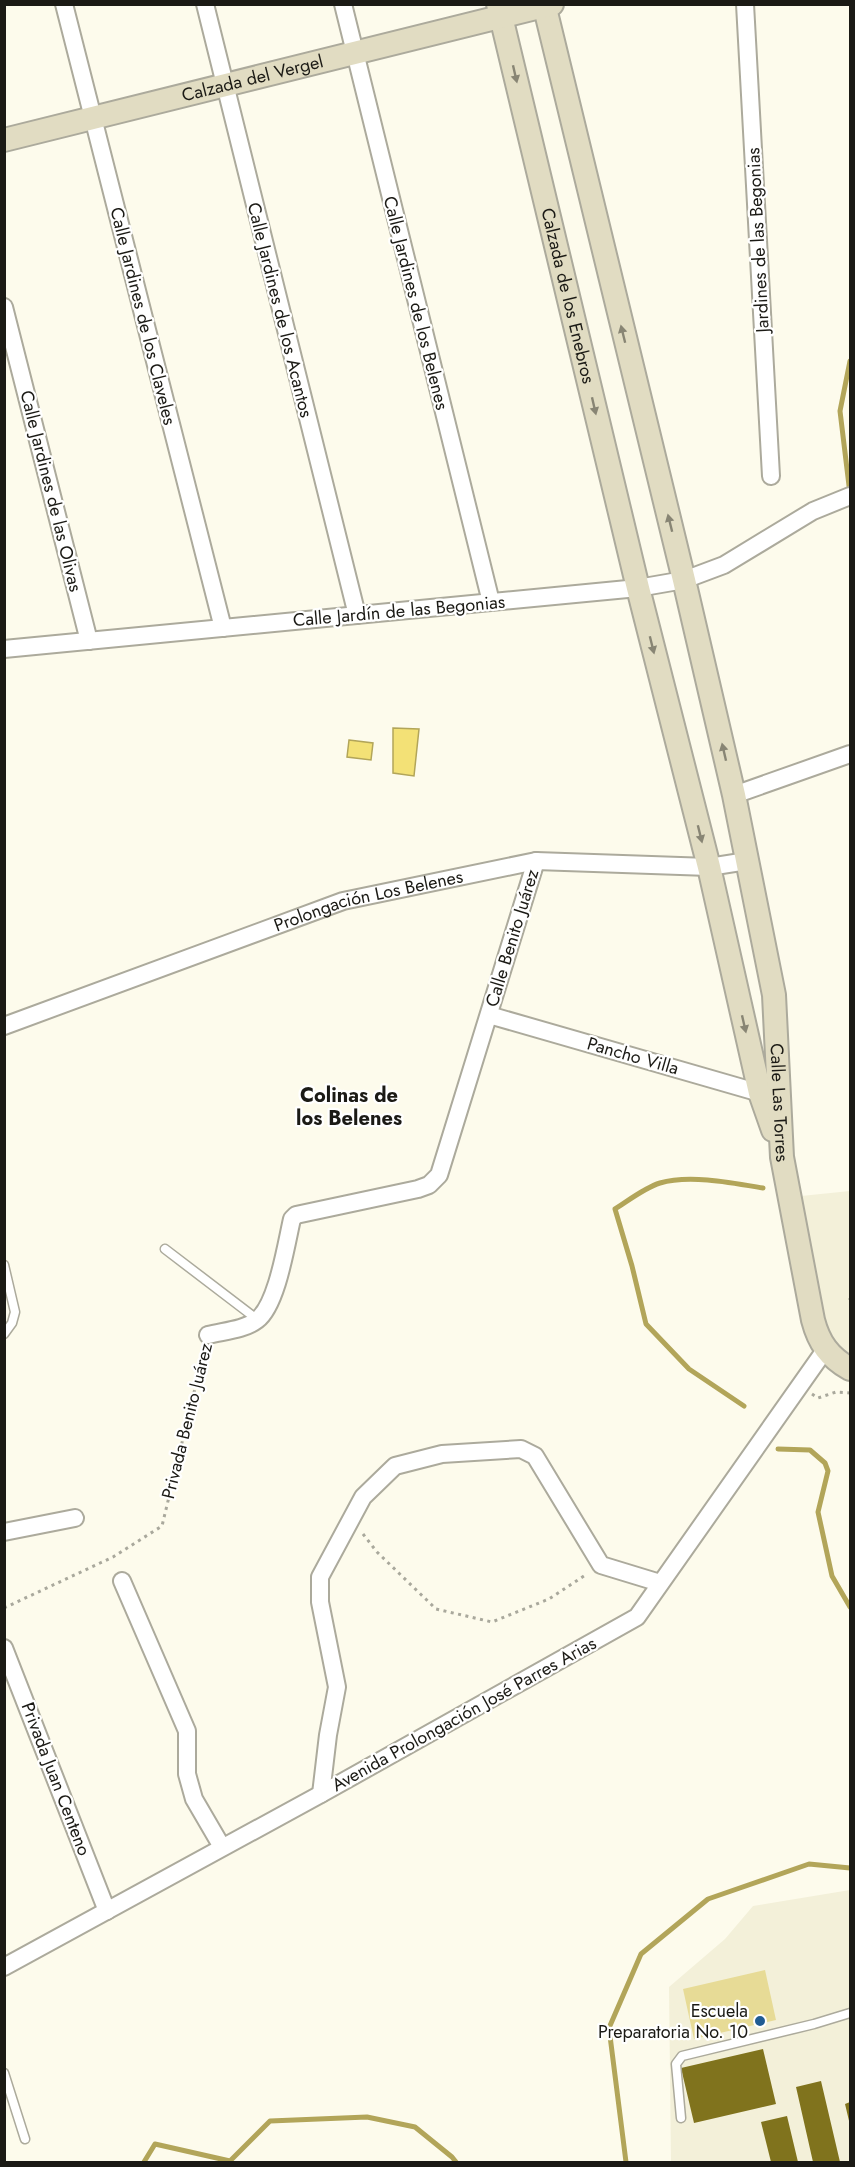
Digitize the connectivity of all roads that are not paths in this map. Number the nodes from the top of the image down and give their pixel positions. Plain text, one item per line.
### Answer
1 (64, 4) edge
2 (205, 4) edge
3 (343, 4) edge
4 (745, 4) edge
5 (546, 5) edge
6 (500, 11) edge
7 (354, 54) junction
8 (224, 86) junction
9 (92, 118) junction
10 (4, 140) edge
11 (4, 307) edge
12 (771, 476) dead end
13 (850, 496) edge
14 (684, 580) junction
15 (638, 588) junction
16 (491, 602) junction
17 (357, 615) junction
18 (223, 628) junction
19 (89, 641) junction
20 (4, 649) edge
21 (850, 754) edge
22 (734, 795) junction
23 (536, 861) junction
24 (747, 861) junction
25 (709, 867) junction
26 (489, 1015) junction
27 (4, 1026) edge
28 (770, 1093) junction
29 (165, 1249) dead end
30 (4, 1265) edge
31 (258, 1320) junction
32 (4, 1334) edge
33 (208, 1335) road end
34 (825, 1350) junction
35 (850, 1369) edge
36 (75, 1518) dead end
37 (4, 1532) edge
38 (122, 1581) dead end
39 (660, 1583) junction
40 (4, 1648) edge
41 (321, 1794) junction
42 (222, 1847) junction
43 (107, 1911) junction
44 (4, 1967) edge
45 (850, 2013) edge
46 (4, 2073) edge
47 (681, 2118) dead end
48 (25, 2139) dead end

1 - 9 street, Calle Jardines de los Claveles
2 - 8 street, Calle Jardines de los Acantos
3 - 7 street, Calle Jardines de los Belenes
4 - 12 street, Jardines de las Begonias
5 - 6 main road, Calzada del Vergel
14 -> 5 main road
6 - 7 main road, Calzada del Vergel
6 -> 15 main road, Calzada de los Enebros
7 - 8 main road, Calzada del Vergel
7 - 16 street, Calle Jardines de los Belenes
8 - 9 main road, Calzada del Vergel
8 - 17 street, Calle Jardines de los Acantos
9 - 10 main road, Calzada del Vergel
9 - 18 street, Calle Jardines de los Claveles
11 - 19 street, Calle Jardines de las Olivas
13 - 14 street, Calle Jardín de las Begonias
14 - 15 street, Calle Jardín de las Begonias
22 -> 14 main road, Calle Las Torres
15 - 16 street, Calle Jardín de las Begonias
15 -> 25 main road, Calle Las Torres
16 - 17 street, Calle Jardín de las Begonias
17 - 18 street, Calle Jardín de las Begonias
18 - 19 street, Calle Jardín de las Begonias
19 - 20 street, Calle Jardín de las Begonias
21 - 22 street
22 - 24 main road, Calle Las Torres
23 - 25 street, Prolongación Los Belenes
23 - 26 street, Calle Benito Juárez
23 - 27 street, Prolongación Los Belenes
24 - 25 street, Prolongación Los Belenes
24 - 28 main road, Calle Las Torres
25 -> 28 main road, Calle Las Torres
26 - 28 street, Pancho Villa
26 - 31 street
28 - 34 main road, Calle Las Torres
29 - 31 lane
30 - 32 lane
31 - 33 street, Privada Benito Juárez
34 - 35 main road
34 - 39 street, Avenida Prolongación José Parres Arias
36 - 37 street
38 - 42 street
39 - 41 street, Avenida Prolongación José Parres Arias
39 - 41 street
40 - 43 street, Privada Juan Centeno
41 - 42 street, Avenida Prolongación José Parres Arias
42 - 43 street, Avenida Prolongación José Parres Arias
43 - 44 street, Avenida Prolongación José Parres Arias
45 - 47 lane
46 - 48 lane

